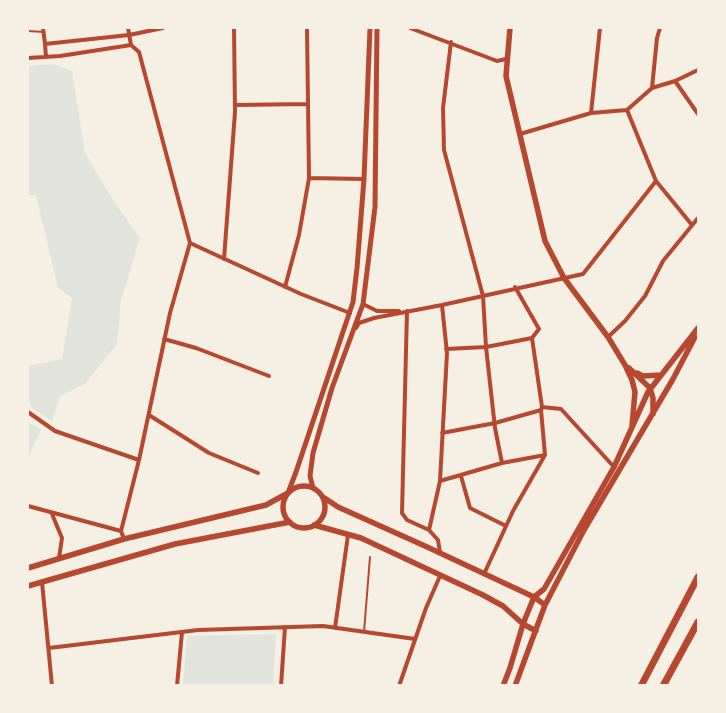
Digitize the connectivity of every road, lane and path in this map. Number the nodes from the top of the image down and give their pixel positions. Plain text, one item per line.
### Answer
1 (128, 28) edge
2 (163, 28) edge
3 (234, 28) edge
4 (307, 28) edge
5 (370, 28) edge
6 (377, 28) edge
7 (410, 28) edge
8 (510, 28) edge
9 (600, 28) edge
10 (660, 28) edge
11 (43, 30) edge
12 (28, 31) edge
13 (129, 35) junction
14 (451, 42) junction
15 (45, 44) junction
16 (131, 45) junction
17 (46, 57) junction
18 (28, 58) edge
19 (506, 59) junction
20 (698, 70) edge
21 (675, 81) junction
22 (652, 88) junction
23 (308, 104) junction
24 (235, 105) junction
25 (627, 110) junction
26 (592, 113) junction
27 (698, 114) edge
28 (520, 134) junction
29 (309, 178) junction
30 (364, 179) junction
31 (656, 181) junction
32 (698, 218) edge
33 (692, 225) junction
34 (190, 243) junction
35 (224, 259) junction
36 (564, 278) junction
37 (285, 287) junction
38 (515, 288) junction
39 (483, 296) junction
40 (363, 304) junction
41 (442, 305) junction
42 (406, 311) junction
43 (350, 313) junction
44 (698, 329) edge
45 (353, 331) junction
46 (608, 337) junction
47 (164, 338) junction
48 (532, 338) junction
49 (486, 347) junction
50 (446, 349) junction
51 (625, 365) junction
52 (661, 375) junction
53 (269, 376) dead end
54 (634, 386) junction
55 (650, 388) junction
56 (665, 393) junction
57 (645, 398) junction
58 (653, 398) junction
59 (541, 409) junction
60 (28, 412) edge
61 (148, 414) junction
62 (653, 415) junction
63 (495, 423) junction
64 (632, 426) junction
65 (442, 433) junction
66 (545, 455) junction
67 (139, 460) junction
68 (502, 463) junction
69 (614, 467) junction
70 (258, 473) dead end
71 (461, 476) junction
72 (440, 481) junction
73 (313, 488) junction
74 (288, 493) junction
75 (323, 497) junction
76 (28, 506) edge
77 (52, 514) junction
78 (290, 522) junction
79 (314, 525) junction
80 (506, 526) junction
81 (429, 530) junction
82 (121, 531) junction
83 (348, 535) junction
84 (124, 539) junction
85 (440, 553) junction
86 (370, 557) dead end
87 (59, 558) junction
88 (28, 568) edge
89 (484, 574) junction
90 (440, 576) junction
91 (698, 577) edge
92 (42, 582) junction
93 (28, 586) edge
94 (534, 597) junction
95 (545, 605) junction
96 (698, 622) edge
97 (523, 624) junction
98 (285, 627) junction
99 (335, 628) junction
100 (536, 631) junction
101 (182, 632) junction
102 (364, 632) junction
103 (415, 639) junction
104 (49, 648) junction
105 (52, 686) edge
106 (177, 686) edge
107 (281, 686) edge
108 (399, 686) edge
109 (503, 686) edge
110 (515, 686) edge
111 (641, 686) edge
112 (663, 686) edge

1 - 13 street
2 - 13 street
3 - 24 street
4 - 23 street
5 - 30 street
6 - 40 street
7 - 14 street
8 - 19 main road
9 - 26 street
10 - 22 street
11 - 12 lane
11 - 15 street
13 - 15 street
13 - 16 street
14 - 19 street
14 - 39 street
15 - 17 street
16 - 17 street
16 - 34 street
17 - 18 street
19 - 28 main road
20 - 21 street
21 - 22 street
21 - 27 street
22 - 25 street
23 - 24 street
23 - 29 street
24 - 35 street
25 - 26 street
25 - 31 street
26 - 28 street
28 - 36 main road
29 - 30 street
29 - 37 street
30 - 43 street
31 - 33 street
31 - 36 street
32 - 33 street
33 - 46 street
34 - 35 street
34 - 47 street
35 - 37 street
36 - 38 street
36 - 46 main road
37 - 43 street
38 - 39 street
38 - 48 street
39 - 41 street
39 - 49 street
40 - 42 street
40 - 45 street
41 - 42 street
41 - 50 street
42 - 45 street
42 - 81 street
43 - 74 street
44 - 52 main road
44 - 56 main road
45 - 73 street
46 - 51 main road
47 - 53 street
47 - 61 street
48 - 49 street
48 - 59 street
49 - 50 street
49 - 63 street
50 - 65 street
51 - 52 main road
51 - 54 main road
51 - 55 main road
52 - 55 main road
54 - 57 main road
54 - 64 main road
55 - 57 main road
55 - 58 main road
56 - 58 main road
56 - 62 main road
57 - 58 main road
57 - 64 main road
58 - 62 main road
59 - 63 street
59 - 66 street
59 - 69 street
60 - 67 street
61 - 67 street
61 - 70 street
62 - 95 main road
63 - 65 street
63 - 68 street
64 - 69 main road
65 - 72 street
66 - 68 street
66 - 80 street
67 - 82 street
68 - 71 street
69 - 94 main road
71 - 72 street
71 - 80 street
72 - 81 street
73 - 74 main road
73 - 75 main road
74 - 78 main road
74 - 84 main road
75 - 79 main road
75 - 85 main road
76 - 77 street
77 - 82 street
77 - 87 street
78 - 79 main road
78 - 92 main road
79 - 83 main road
80 - 89 street
81 - 85 street
82 - 84 street
83 - 90 main road
83 - 99 street
84 - 87 main road
85 - 89 main road
86 - 102 lane
87 - 88 main road
89 - 94 main road
90 - 97 main road
90 - 103 street
91 - 111 highway
92 - 93 main road
92 - 104 street
94 - 95 main road
94 - 97 main road
95 - 100 main road
96 - 112 highway
97 - 100 main road
97 - 109 main road
98 - 99 street
98 - 101 street
98 - 107 street
99 - 102 street
100 - 110 main road
101 - 104 street
101 - 106 street
102 - 103 street
103 - 108 street
104 - 105 street

